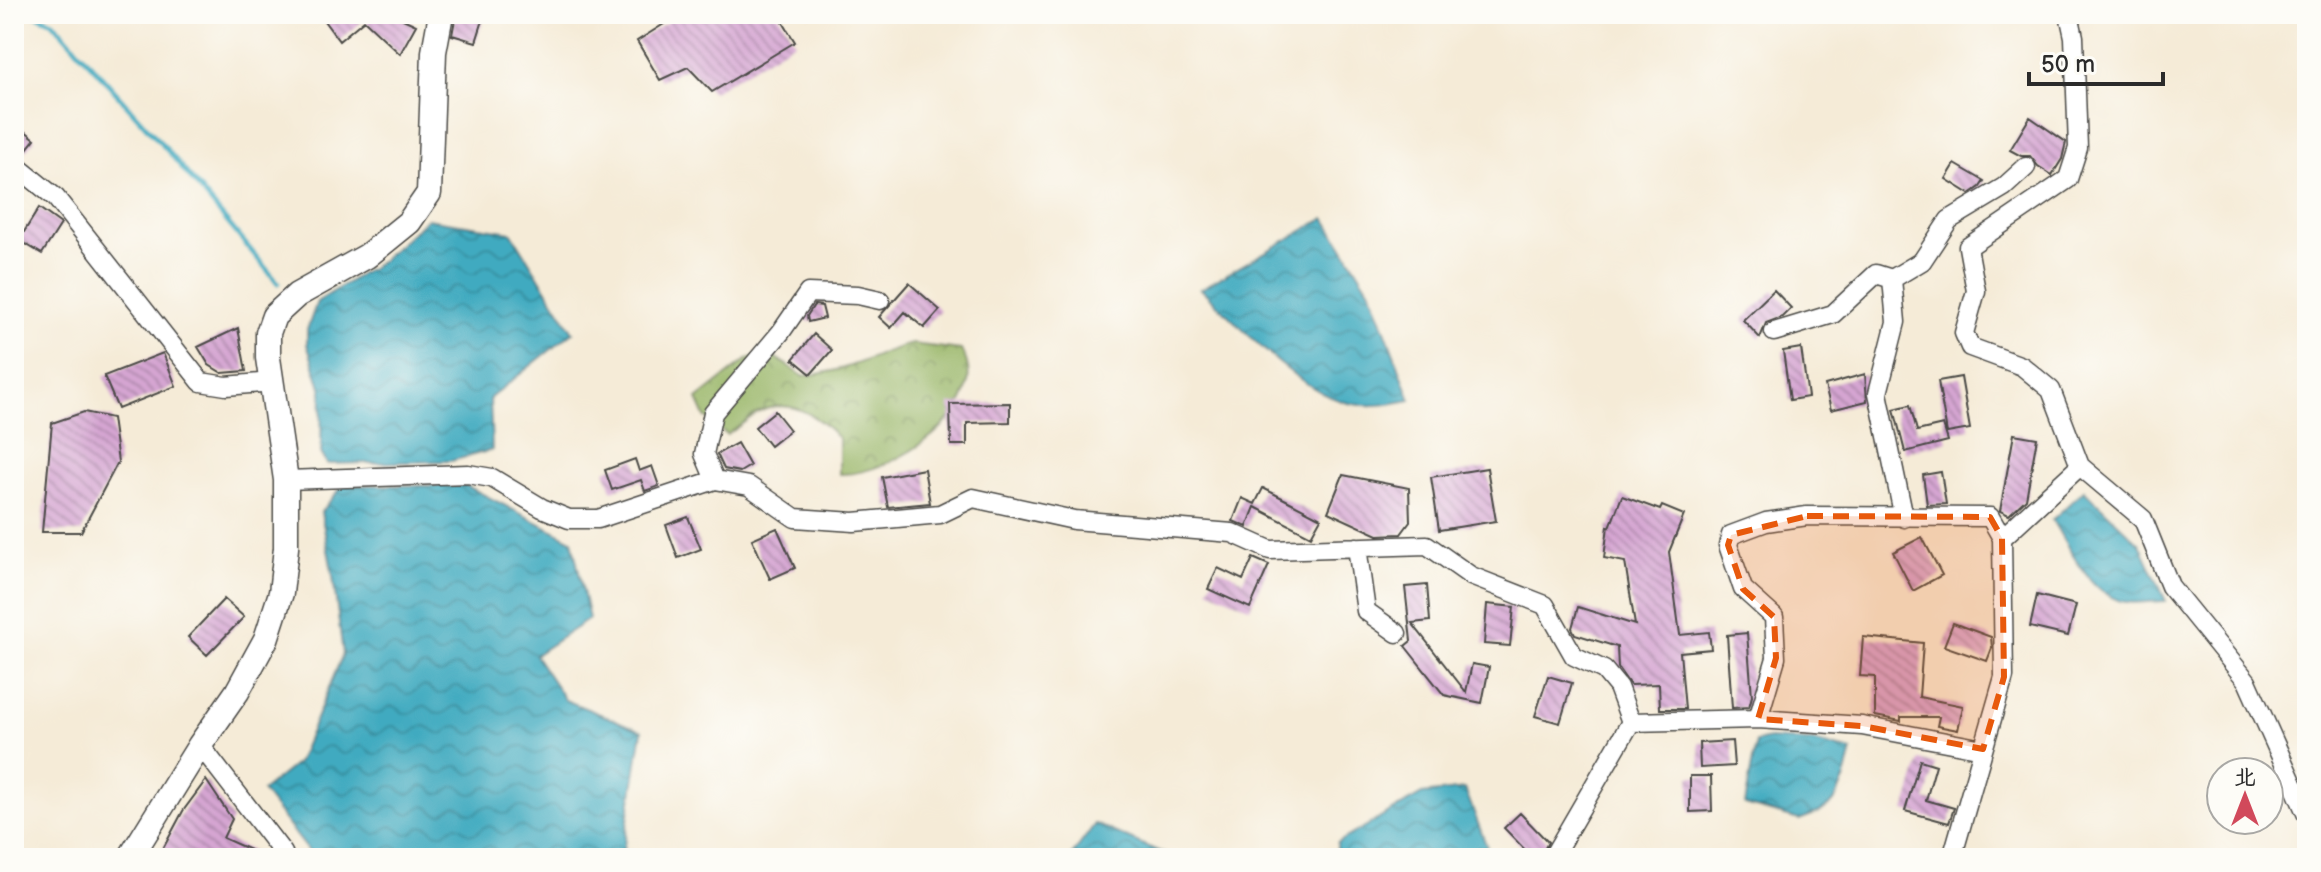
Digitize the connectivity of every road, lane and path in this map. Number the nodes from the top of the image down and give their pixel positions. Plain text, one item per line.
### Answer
1 (441, 14) edge
2 (2069, 14) edge
3 (14, 164) edge
4 (2026, 167) dead end
5 (1892, 279) junction
6 (880, 300) dead end
7 (1774, 332) dead end
8 (272, 382) junction
9 (2080, 466) junction
10 (286, 480) junction
11 (715, 480) junction
12 (1904, 518) junction
13 (2002, 538) junction
14 (1357, 547) junction
15 (1397, 633) dead end
16 (1758, 719) junction
17 (1631, 722) junction
18 (200, 745) junction
19 (1983, 749) junction
20 (2307, 815) edge
21 (130, 858) edge
22 (281, 858) edge
23 (1552, 858) edge
24 (1952, 858) edge

1 - 8 street
2 - 9 street
3 - 8 street
4 - 5 street
5 - 7 street
5 - 12 street
6 - 11 street
8 - 10 street
9 - 13 street
9 - 20 street
10 - 11 street
10 - 18 street
11 - 14 street
12 - 13 street
12 - 16 street
13 - 19 street
14 - 15 street
14 - 17 street
16 - 17 street
16 - 19 street
17 - 23 street
18 - 21 street
18 - 22 street
19 - 24 street

